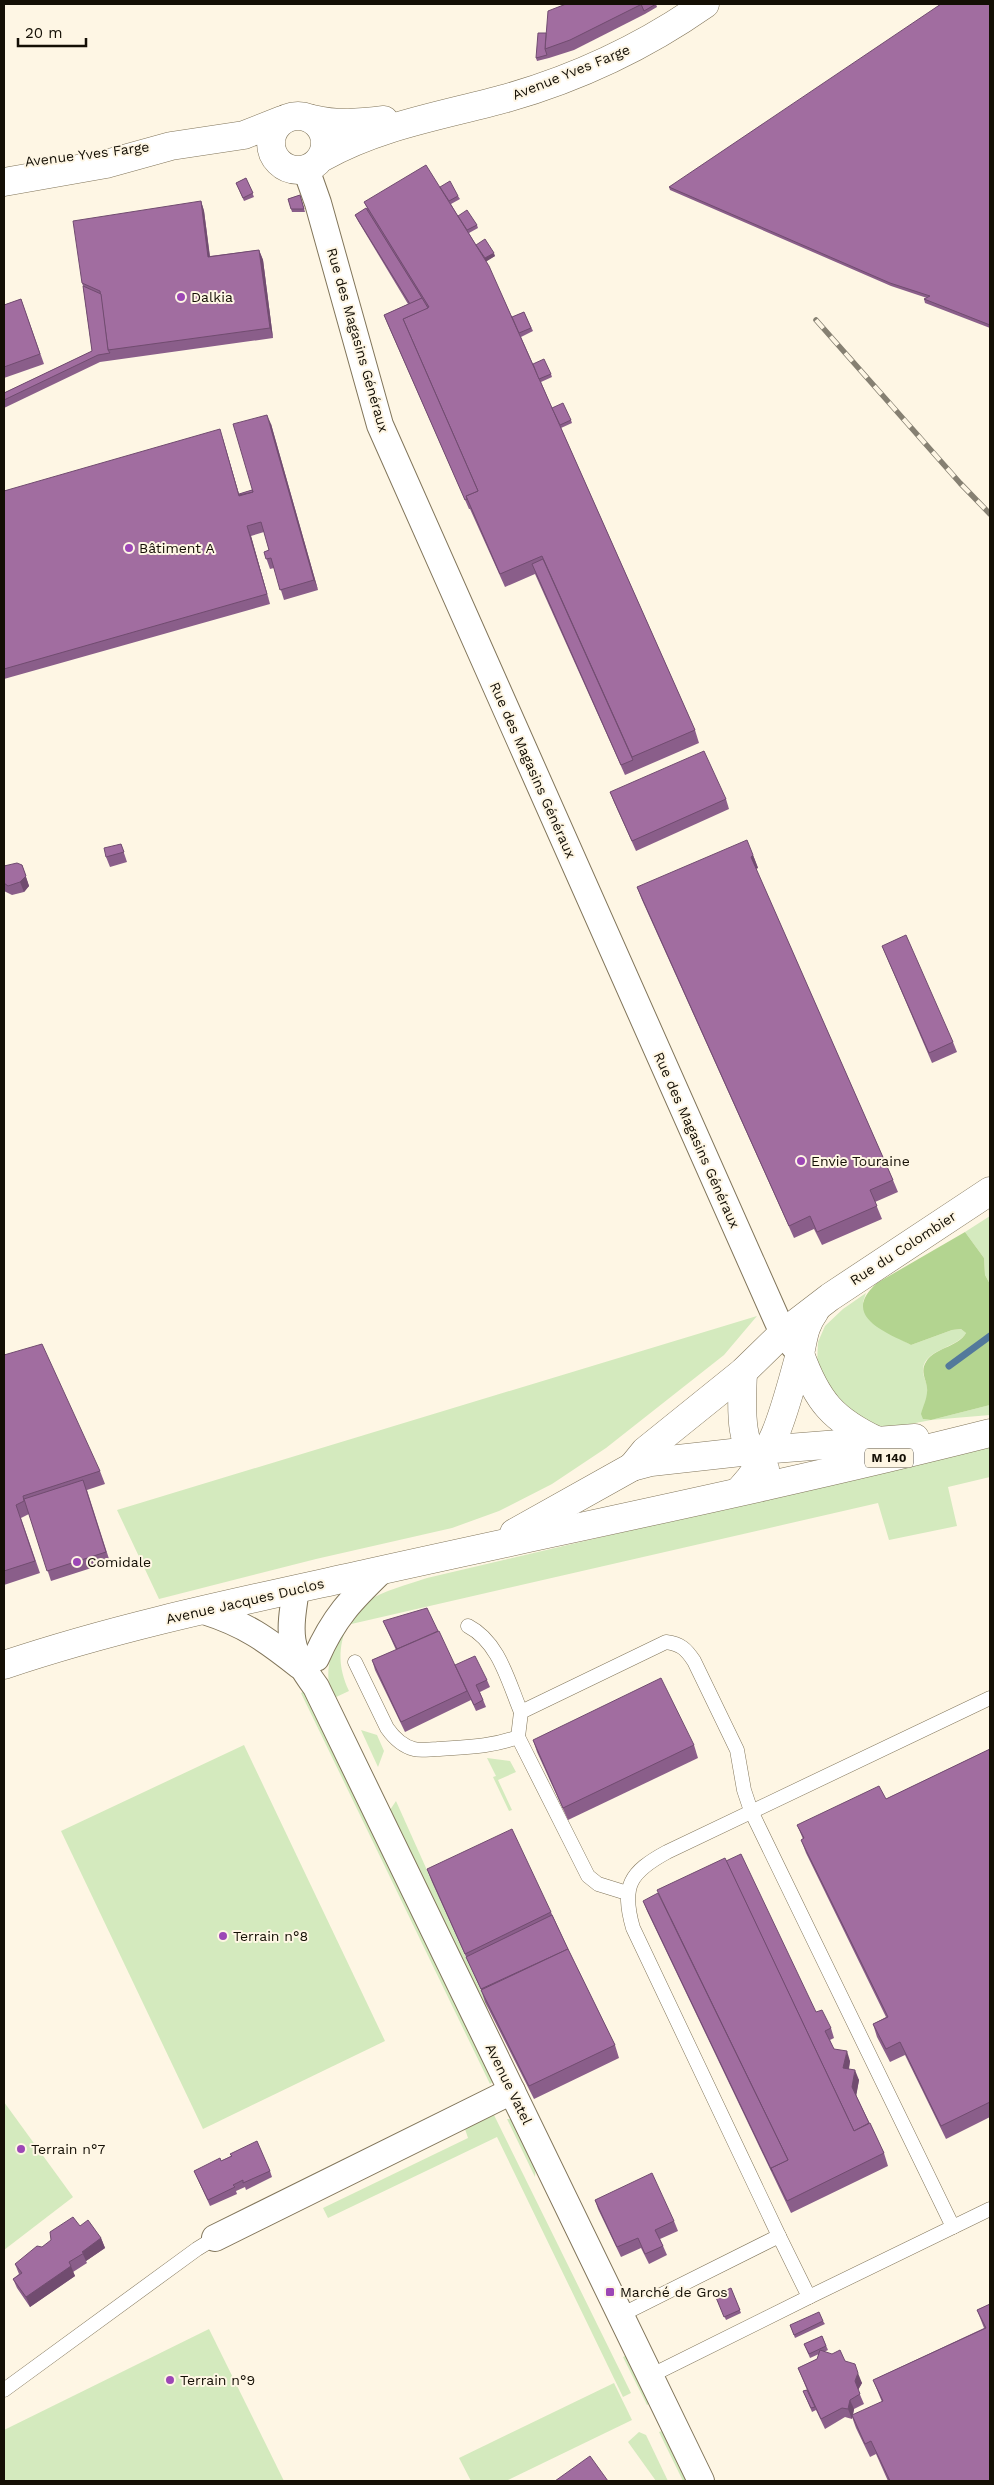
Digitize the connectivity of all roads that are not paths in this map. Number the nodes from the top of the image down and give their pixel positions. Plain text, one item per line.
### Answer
1 (705, 4) edge
2 (428, 116) junction
3 (313, 118) junction
4 (282, 120) junction
5 (220, 139) junction
6 (171, 146) junction
7 (275, 156) junction
8 (314, 163) junction
9 (4, 166) edge
10 (4, 182) edge
11 (990, 1191) edge
12 (818, 1308) junction
13 (783, 1333) junction
14 (800, 1354) junction
15 (743, 1372) junction
16 (990, 1432) edge
17 (878, 1441) junction
18 (760, 1455) junction
19 (632, 1467) junction
20 (787, 1481) junction
21 (739, 1491) junction
22 (489, 1546) junction
23 (382, 1570) junction
24 (296, 1589) junction
25 (204, 1611) junction
26 (468, 1626) dead end
27 (308, 1662) junction
28 (355, 1662) dead end
29 (4, 1665) edge
30 (990, 1698) edge
31 (520, 1712) junction
32 (518, 1737) junction
33 (751, 1812) junction
34 (627, 1892) junction
35 (512, 2091) junction
36 (990, 2209) edge
37 (953, 2227) junction
38 (779, 2236) junction
39 (215, 2238) joint
40 (810, 2297) junction
41 (621, 2315) junction
42 (650, 2376) junction
43 (4, 2390) edge
44 (701, 2481) edge

1 - 2 main road, Avenue Yves Farge
2 - 3 main road, Avenue Yves Farge
2 - 8 main road, Avenue Yves Farge
3 - 4 main road
3 - 8 main road
4 - 5 main road, Avenue Yves Farge
4 - 7 main road
5 - 6 main road, Avenue Yves Farge
5 - 7 main road, Avenue Yves Farge
6 - 9 main road, Avenue Yves Farge
6 - 10 main road, Avenue Yves Farge
7 - 8 main road
8 - 13 street, Rue des Magasins Généraux
11 - 12 main road, Rue du Colombier
12 - 13 main road, Rue du Colombier
12 - 14 main road, Rue du Colombier
13 - 14 street, Rue des Magasins Généraux
13 - 15 main road, Rue du Colombier
14 - 17 main road
14 - 18 main road, Rue du Colombier
15 - 18 main road
15 - 19 main road, Rue du Colombier
16 - 17 main road, M 140
16 - 20 main road, M 140
17 - 18 main road, M 140
18 - 19 main road, M 140
18 - 20 main road
18 - 21 main road, Rue du Colombier
19 - 22 main road, M 140
20 - 21 main road, M 140
21 - 22 main road, M 140
22 - 23 main road, Avenue Jacques Duclos
23 - 24 main road, Avenue Jacques Duclos
23 - 27 street
24 - 25 main road, Avenue Jacques Duclos
24 - 27 street, Avenue Vatel
25 - 27 street
25 - 29 main road, Avenue Jacques Duclos
26 - 31 lane
27 - 35 street, Avenue Vatel
28 - 32 lane
30 - 33 lane
31 - 32 lane
31 - 33 lane
32 - 34 lane
33 - 34 lane
33 - 37 lane
34 - 38 lane
35 - 39 street
35 - 41 street, Avenue Vatel
36 - 37 lane
37 - 40 lane
38 - 40 lane
38 - 41 lane
39 - 43 lane
40 - 42 lane
41 - 42 street, Avenue Vatel
42 - 44 street, Avenue Vatel

